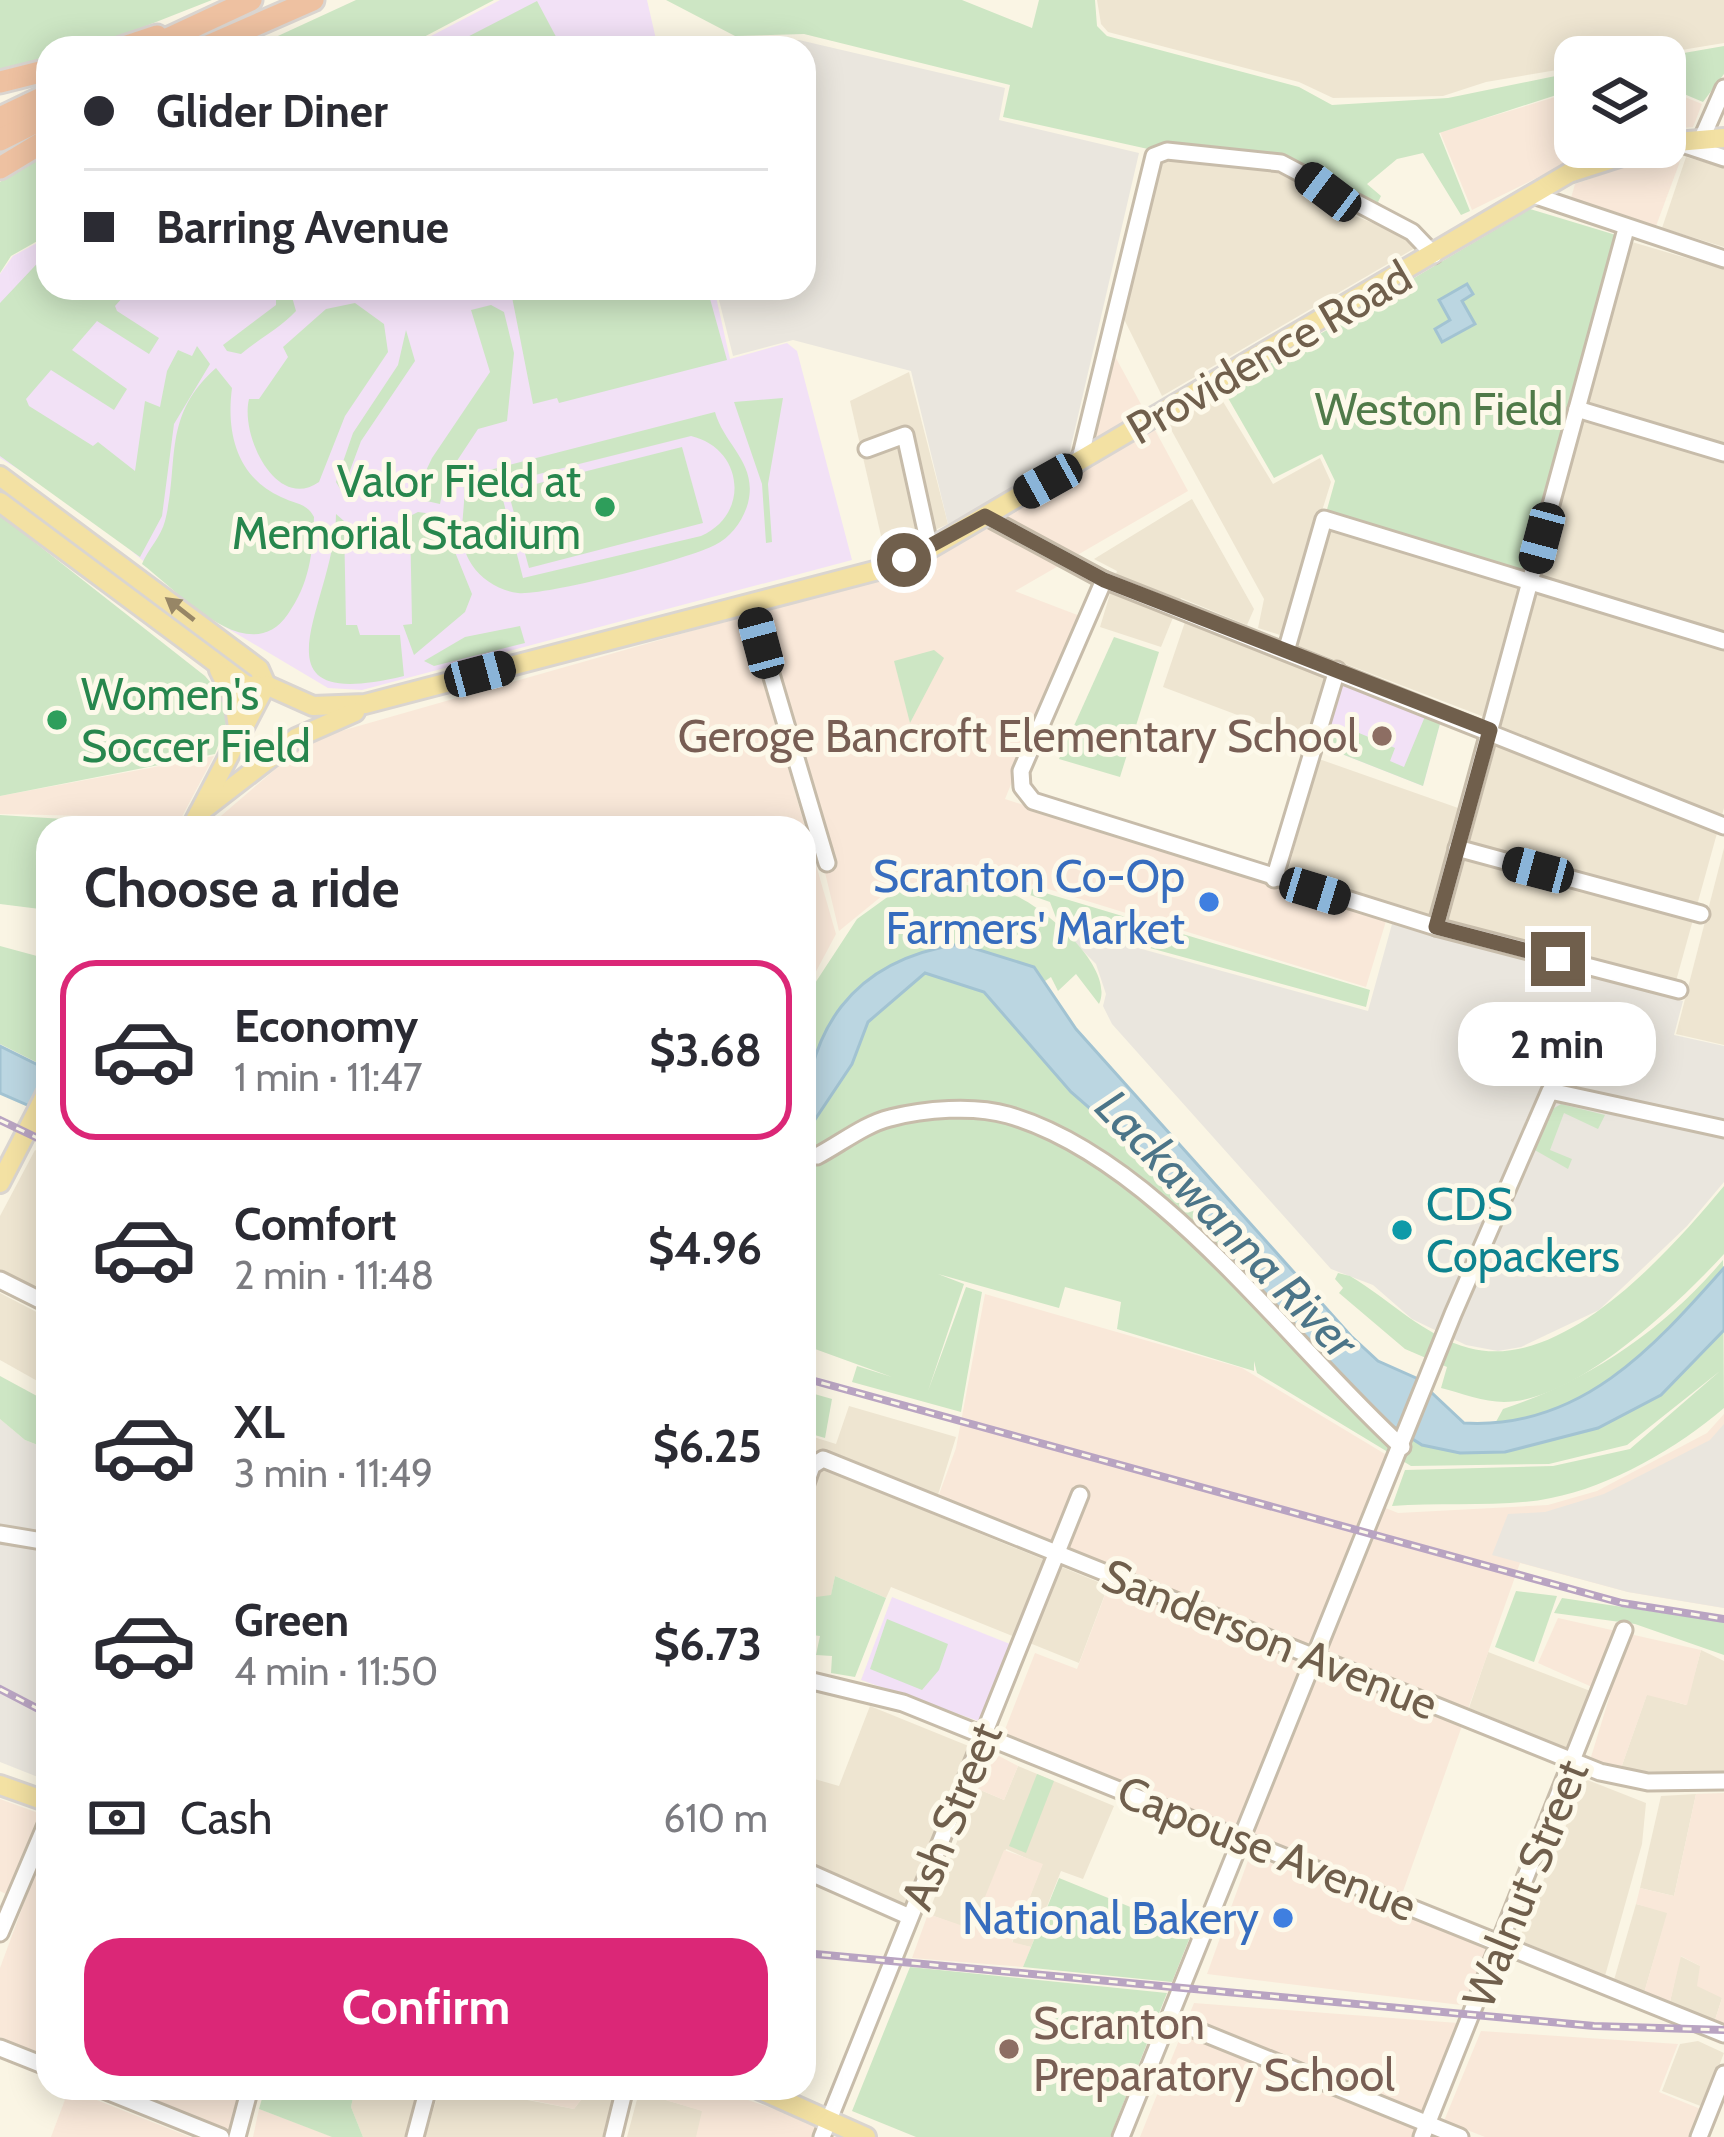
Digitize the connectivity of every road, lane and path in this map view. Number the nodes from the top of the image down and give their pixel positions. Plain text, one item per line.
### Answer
1 (251, 0) edge
2 (314, 0) edge
3 (220, 14) junction
4 (156, 36) edge
5 (173, 36) edge
6 (231, 36) edge
7 (244, 36) edge
8 (36, 73) edge
9 (0, 82) edge
10 (1724, 88) edge
11 (36, 100) edge
12 (0, 118) edge
13 (36, 122) edge
14 (1702, 138) junction
15 (1724, 138) edge
16 (0, 140) edge
17 (1686, 140) edge
18 (36, 146) edge
19 (1686, 147) edge
20 (1724, 158) edge
21 (0, 168) edge
22 (1581, 168) edge
23 (1533, 195) junction
24 (1626, 229) junction
25 (1434, 255) junction
26 (1724, 259) edge
27 (1577, 409) junction
28 (867, 449) dead end
29 (1724, 453) edge
30 (1079, 463) junction
31 (0, 476) edge
32 (0, 502) edge
33 (985, 516) junction
34 (930, 550) junction
35 (1104, 580) junction
36 (1529, 583) junction
37 (750, 603) junction
38 (1724, 641) edge
39 (1287, 648) junction
40 (213, 661) junction
41 (1337, 670) junction
42 (266, 686) junction
43 (380, 701) junction
44 (1490, 730) junction
45 (239, 736) junction
46 (197, 816) edge
47 (200, 816) edge
48 (813, 816) edge
49 (816, 826) edge
50 (1724, 826) edge
51 (1457, 848) junction
52 (827, 863) dead end
53 (1274, 879) junction
54 (1701, 914) dead end
55 (1436, 927) junction
56 (1679, 991) dead end
57 (36, 1113) edge
58 (1724, 1129) edge
59 (818, 1156) dead end
60 (0, 1184) edge
61 (0, 1280) edge
62 (36, 1298) edge
63 (1405, 1441) junction
64 (816, 1463) edge
65 (1080, 1495) dead end
66 (0, 1534) edge
67 (36, 1540) edge
68 (1056, 1553) junction
69 (1624, 1630) dead end
70 (1316, 1657) junction
71 (816, 1682) edge
72 (983, 1735) junction
73 (1574, 1762) junction
74 (1724, 1781) edge
75 (0, 1785) edge
76 (36, 1798) edge
77 (1244, 1838) junction
78 (36, 1848) edge
79 (816, 1875) edge
80 (910, 1917) junction
81 (0, 1933) edge
82 (1501, 1943) junction
83 (1169, 2020) junction
84 (1724, 2034) edge
85 (0, 2048) edge
86 (36, 2062) edge
87 (1724, 2074) edge
88 (129, 2100) edge
89 (247, 2100) edge
90 (425, 2100) edge
91 (623, 2100) edge
92 (776, 2100) edge
93 (825, 2128) edge
94 (1425, 2130) edge
95 (220, 2137) edge
96 (237, 2137) edge
97 (415, 2137) edge
98 (614, 2137) edge
99 (866, 2137) edge
100 (1121, 2137) edge
101 (1460, 2137) edge
102 (1699, 2137) edge

1 - 3 highway
2 - 6 highway
2 - 7 highway
3 - 4 highway
3 - 5 highway
8 - 9 highway
10 - 14 street
11 - 12 highway
13 - 16 highway
14 - 15 main road
14 - 17 main road
18 - 21 highway
19 - 20 street
22 - 23 main road, Providence Road
23 - 24 street
23 - 25 main road, Providence Road
24 - 26 street
24 - 27 street
25 - 30 main road, Providence Road
25 - 30 street
27 - 29 street
27 - 36 street
28 - 34 street
30 - 33 main road, Providence Road
42 -> 31 main road, Providence Road
32 - 40 main road, Providence Road
33 - 34 main road, Providence Road
33 - 35 street
34 - 37 main road, Providence Road
35 - 39 street
35 - 53 street
36 - 38 street
36 - 39 street
36 - 44 street
37 - 43 main road, Providence Road
37 - 48 street
39 - 41 street
40 - 42 main road, Providence Road
40 - 45 main road
41 - 44 street
41 - 53 street
42 - 43 main road, Providence Road
42 - 45 main road
43 - 47 main road
44 - 50 street
44 - 51 street
45 - 46 main road
49 - 52 street
51 - 54 street
51 - 55 street
53 - 55 street
55 - 56 street
57 - 60 main road
58 - 63 street
59 - 63 street
61 - 62 street
63 - 70 street
64 - 68 street, Sanderson Avenue
65 - 68 street, Ash Street
66 - 67 street
68 - 70 street, Sanderson Avenue
68 - 72 street, Ash Street
69 - 73 street, Walnut Street
70 - 73 street, Sanderson Avenue
70 - 77 street
71 - 72 street, Capouse Avenue
72 - 77 street, Capouse Avenue
72 - 80 street, Ash Street
73 - 74 street, Sanderson Avenue
73 - 82 street, Walnut Street
75 - 76 main road
77 - 82 street, Capouse Avenue
77 - 83 street
78 - 81 street
79 - 80 street
80 - 93 street, Ash Street
82 - 84 street, Capouse Avenue
82 - 94 street, Walnut Street
83 - 94 street
83 - 100 street
85 - 86 street
87 - 102 street
88 - 95 street
89 - 96 street
90 - 97 street
91 - 98 street
92 - 93 main road
93 - 99 main road
94 - 101 street

